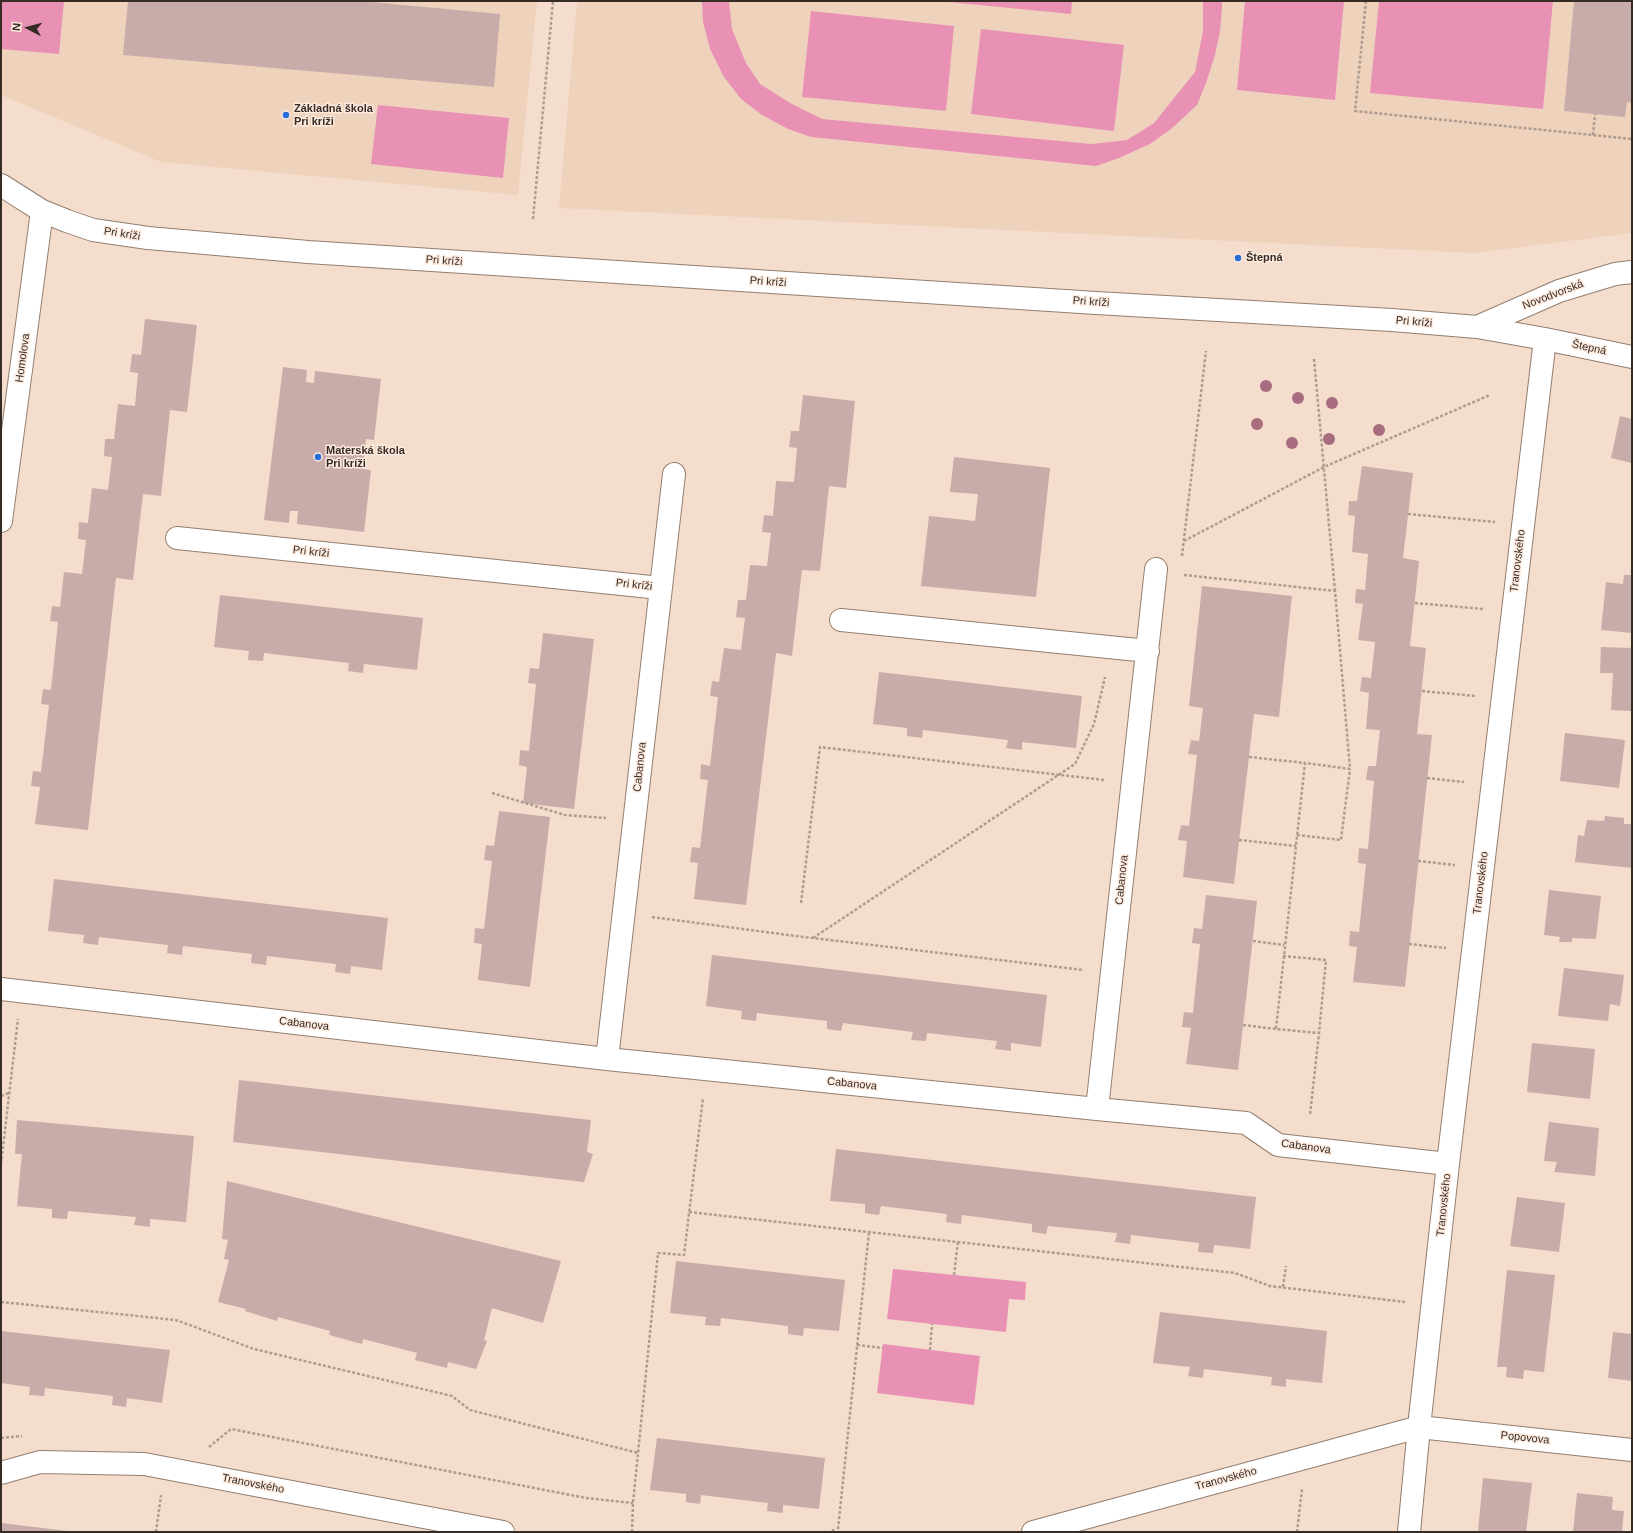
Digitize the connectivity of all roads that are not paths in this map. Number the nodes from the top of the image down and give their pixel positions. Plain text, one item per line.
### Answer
1 (1, 185) edge
2 (42, 211) junction
3 (1632, 272) edge
4 (1477, 328) junction
5 (1545, 339) junction
6 (1632, 357) edge
7 (674, 474) dead end
8 (2, 511) edge
9 (177, 538) dead end
10 (1156, 569) dead end
11 (660, 588) junction
12 (840, 620) dead end
13 (1148, 651) junction
14 (11, 990) edge
15 (607, 1059) junction
16 (1097, 1110) junction
17 (1448, 1164) junction
18 (1419, 1427) junction
19 (1632, 1450) edge
20 (1, 1473) edge
21 (503, 1532) edge
22 (1033, 1532) edge
23 (1409, 1532) edge

1 - 2 street, Pri kríži
2 - 4 street, Pri kríži
2 - 8 street, Homolova
3 - 4 street, Novodvorská
4 - 5 street, Pri kríži
5 - 6 street, Štepná
5 - 17 street, Tranovského
7 - 11 street, Cabanova
9 - 11 street, Pri kríži
10 - 13 street, Cabanova
11 - 15 street, Cabanova
12 - 13 street
13 - 16 street, Cabanova
14 - 15 street, Cabanova
15 - 16 street, Cabanova
16 - 17 street, Cabanova
17 - 18 street, Tranovského
18 - 19 street, Popovova
18 - 22 street, Tranovského
18 - 23 street, Tranovského
20 - 21 street, Tranovského

